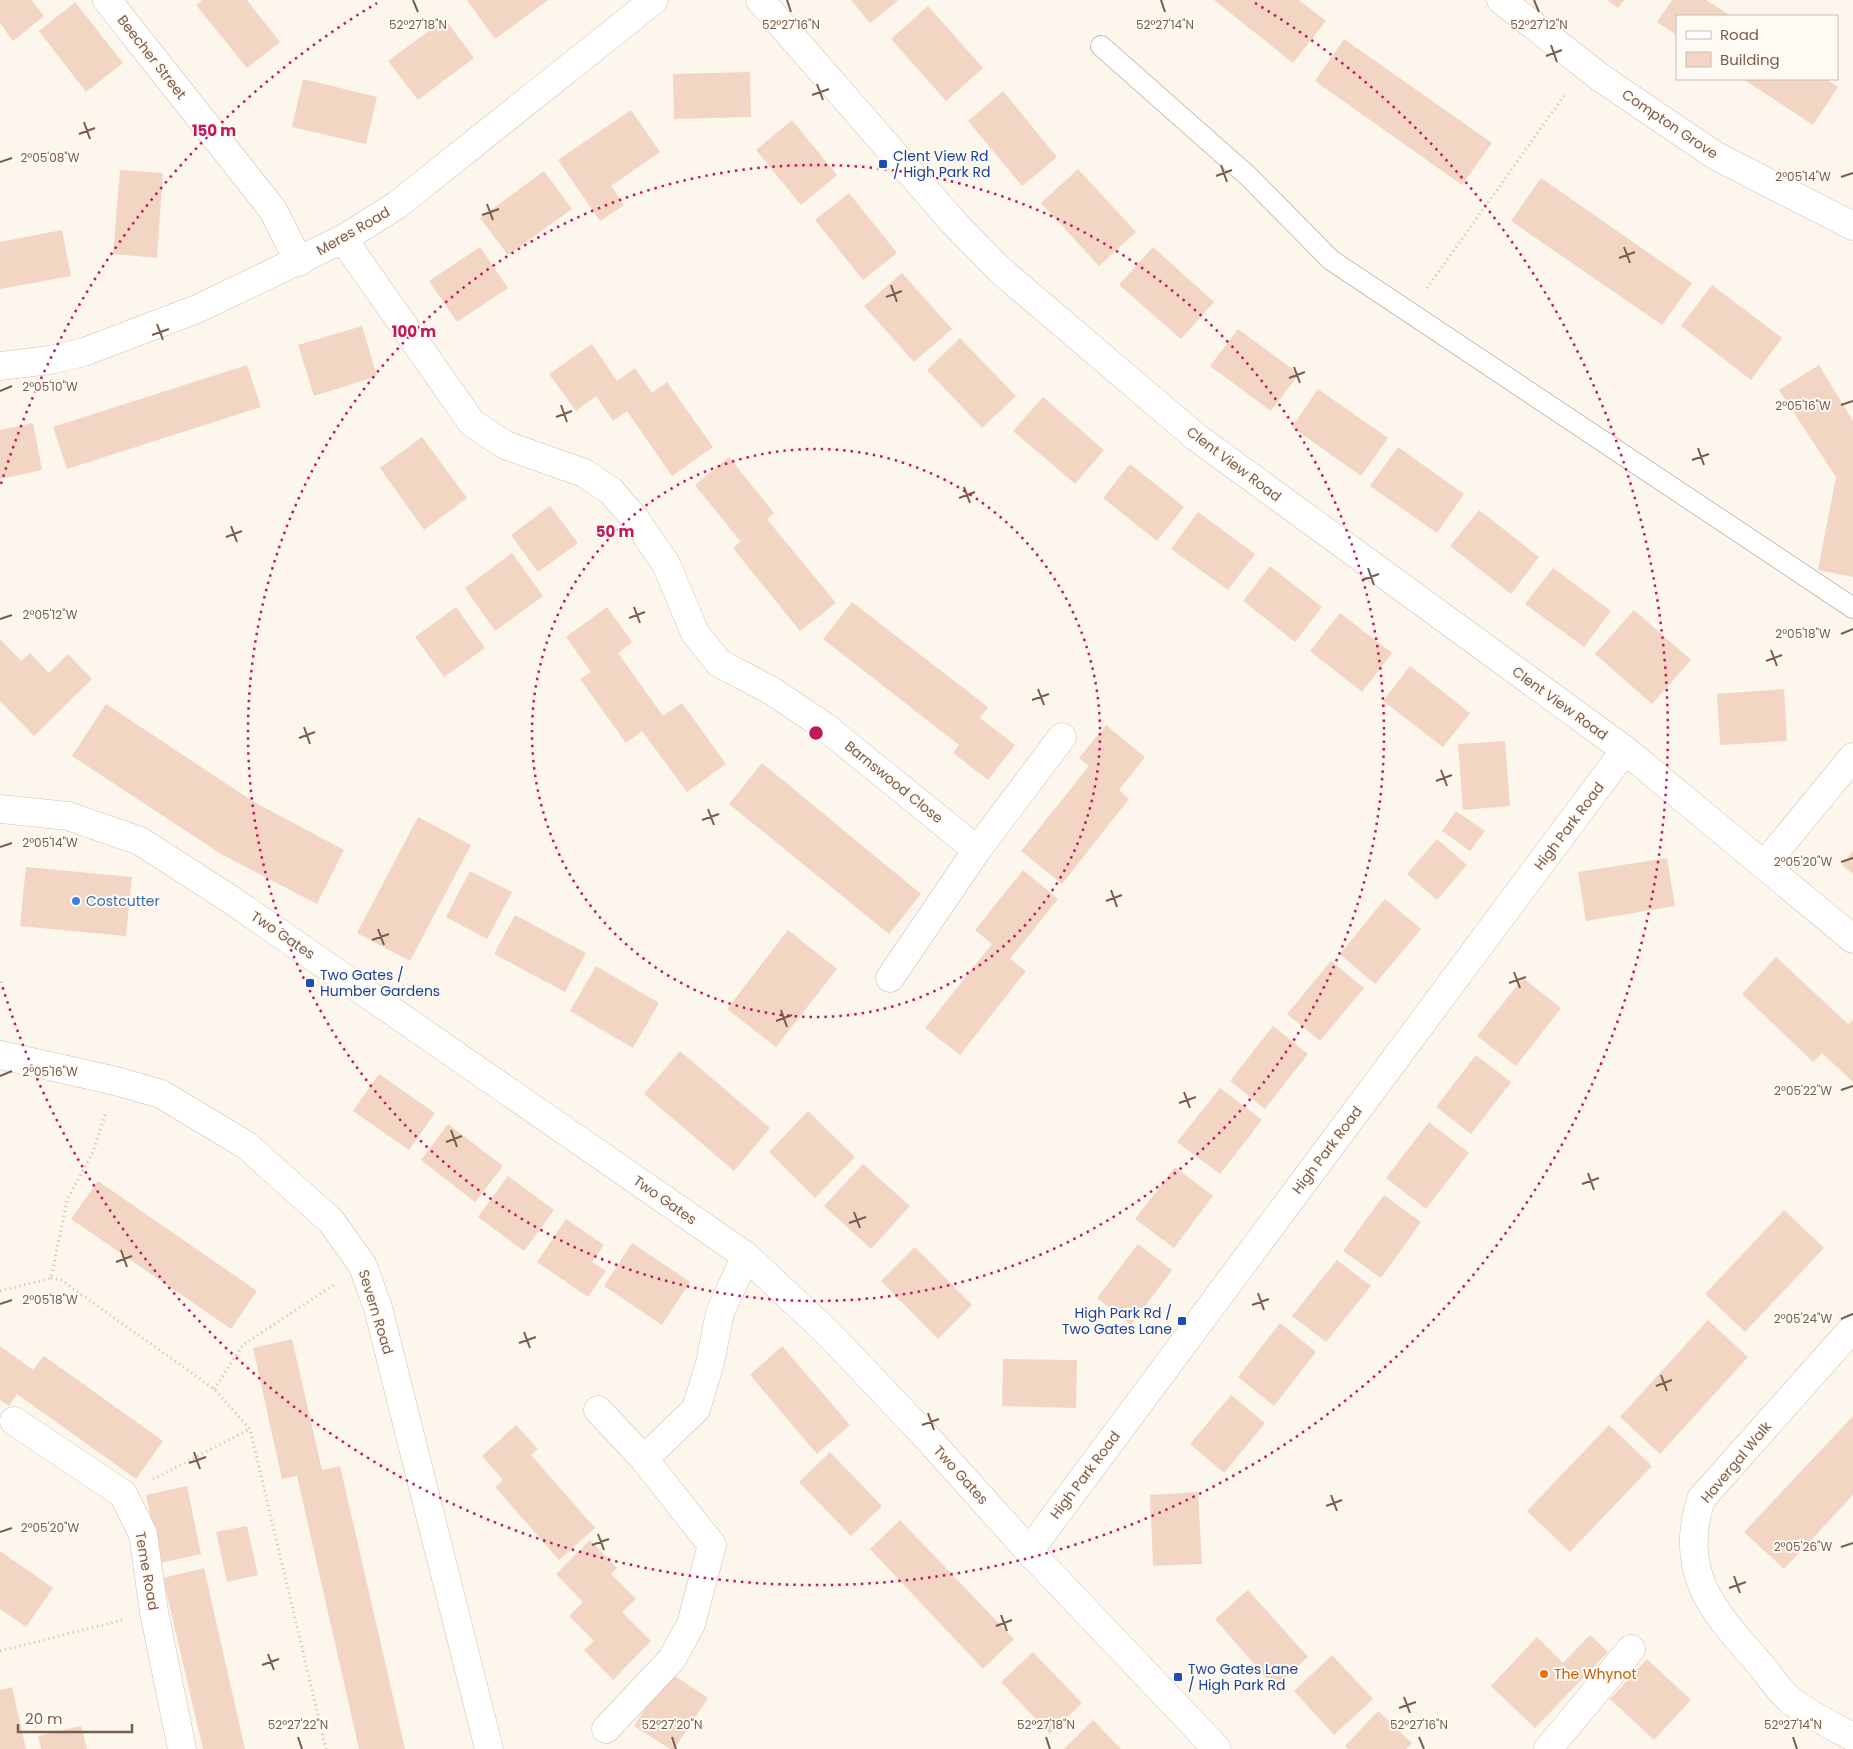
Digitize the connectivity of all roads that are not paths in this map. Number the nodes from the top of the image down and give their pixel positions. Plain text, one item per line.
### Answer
1 (107, 0) edge
2 (654, 0) edge
3 (760, 0) edge
4 (1501, 0) edge
5 (1102, 46) dead end
6 (1853, 226) edge
7 (343, 239) junction
8 (299, 262) junction
9 (0, 366) edge
10 (1853, 608) edge
11 (1062, 737) dead end
12 (1625, 750) junction
13 (1853, 756) edge
14 (0, 809) edge
15 (977, 850) junction
16 (1765, 864) junction
17 (1853, 939) edge
18 (890, 978) dead end
19 (0, 1055) edge
20 (746, 1256) junction
21 (1853, 1328) edge
22 (598, 1410) dead end
23 (14, 1421) dead end
24 (644, 1459) junction
25 (1029, 1551) junction
26 (1631, 1649) dead end
27 (606, 1729) dead end
28 (1853, 1737) edge
29 (182, 1749) edge
30 (489, 1749) edge
31 (1217, 1749) edge
32 (1548, 1749) edge

1 - 8 street, Beecher Street
2 - 7 street, Meres Road
3 - 12 street, Clent View Road
4 - 6 street, Compton Grove
5 - 10 lane
7 - 8 street, Meres Road
7 - 15 street, Barnswood Close
8 - 9 street, Meres Road
11 - 15 street
12 - 16 street, Clent View Road
12 - 25 street, High Park Road
13 - 16 street
14 - 20 street, Two Gates
15 - 18 street
16 - 17 street, Clent View Road
19 - 30 street, Severn Road
20 - 24 street
20 - 25 street, Two Gates
21 - 28 street, Havergal Walk
22 - 24 street
23 - 29 street, Teme Road
24 - 27 street
25 - 31 street, Two Gates
26 - 32 street

